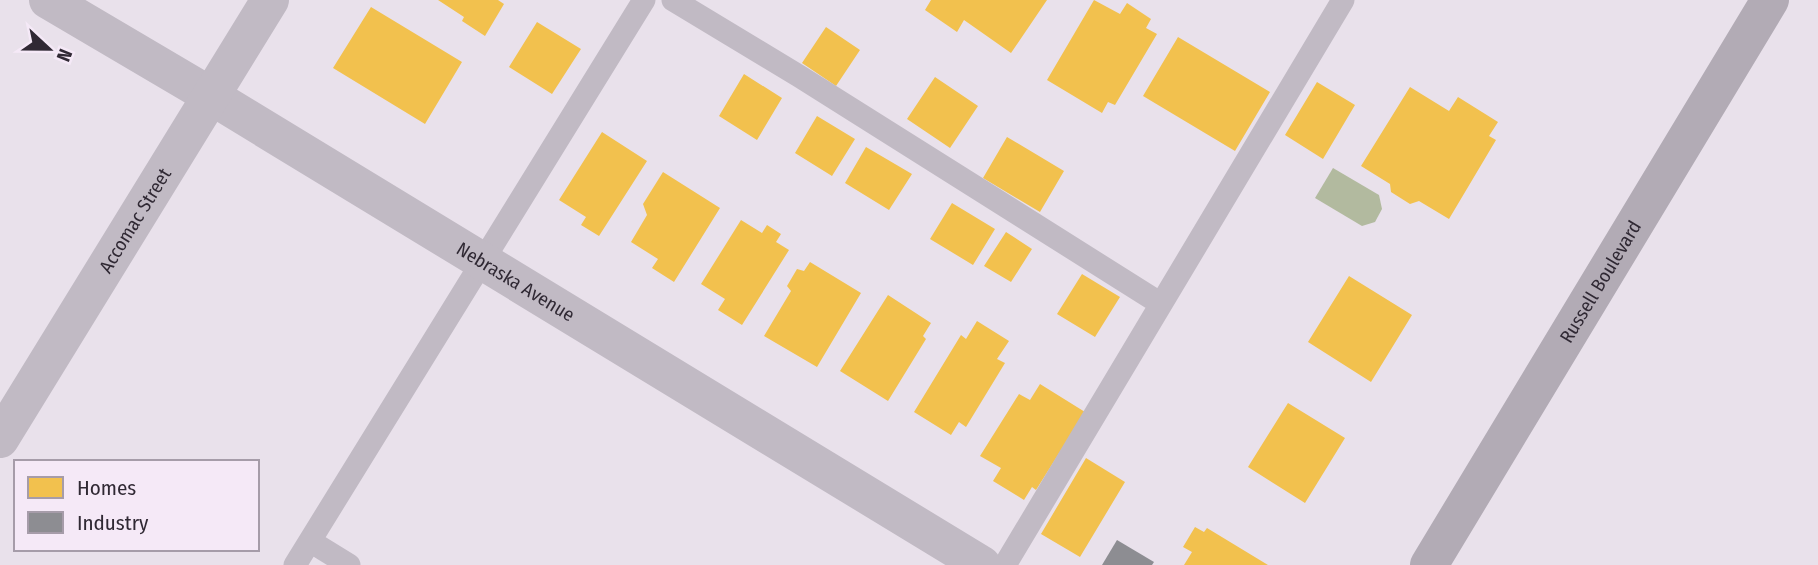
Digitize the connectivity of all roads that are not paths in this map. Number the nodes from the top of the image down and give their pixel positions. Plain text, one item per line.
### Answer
1 (48, 0) edge
2 (270, 0) edge
3 (644, 0) edge
4 (673, 0) edge
5 (1343, 0) edge
6 (1770, 0) edge
7 (211, 96) junction
8 (483, 261) junction
9 (1161, 304) junction
10 (0, 439) edge
11 (310, 541) junction
12 (295, 565) edge
13 (349, 565) edge
14 (982, 565) edge
15 (1004, 565) edge
16 (1429, 565) edge

1 - 7 street, Nebraska Avenue
2 - 7 street, Accomac Street
3 - 8 lane
4 - 9 lane
5 - 9 lane
6 - 16 main road, Russell Boulevard
7 - 8 street, Nebraska Avenue
7 - 10 street, Accomac Street
8 - 11 lane
8 - 14 street, Nebraska Avenue
9 - 15 lane
11 - 12 lane
11 - 13 lane

